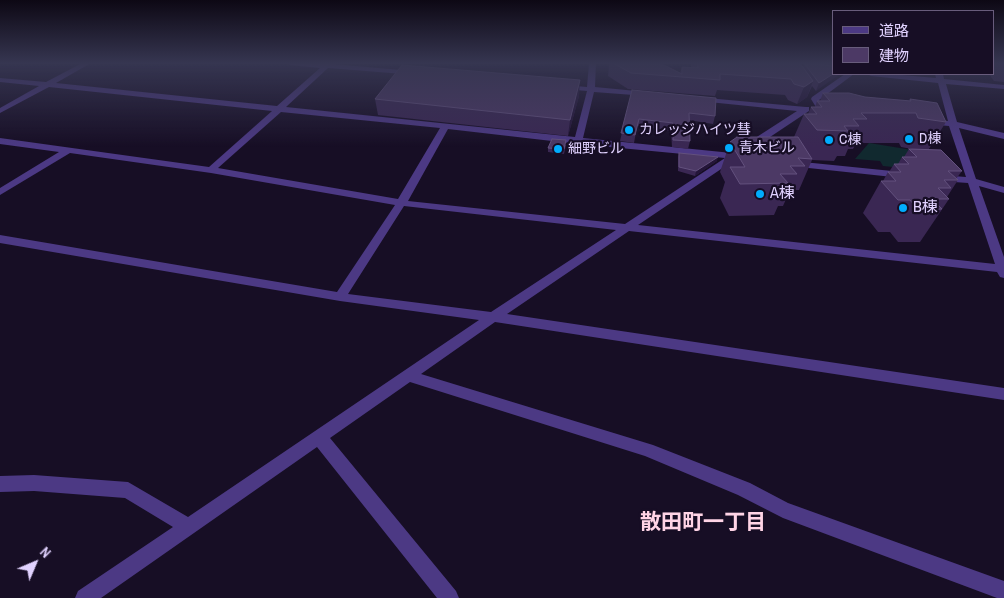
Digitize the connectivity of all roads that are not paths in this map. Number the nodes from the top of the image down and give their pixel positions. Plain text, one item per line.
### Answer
1 (36, 91) edge
2 (102, 91) edge
3 (299, 91) edge
4 (591, 91) edge
5 (611, 91) edge
6 (822, 91) edge
7 (944, 91) edge
8 (653, 95) edge
9 (692, 98) edge
10 (805, 109) junction
11 (279, 110) junction
12 (822, 110) junction
13 (0, 111) edge
14 (832, 111) edge
15 (914, 120) edge
16 (953, 124) junction
17 (445, 127) junction
18 (1004, 136) edge
19 (0, 141) edge
20 (578, 141) junction
21 (67, 151) junction
22 (735, 157) junction
23 (754, 159) edge
24 (784, 163) edge
25 (210, 170) junction
26 (909, 175) edge
27 (927, 177) edge
28 (974, 181) junction
29 (1004, 190) edge
30 (0, 192) edge
31 (401, 203) junction
32 (629, 228) junction
33 (0, 239) edge
34 (1003, 270) edge
35 (340, 297) junction
36 (493, 317) junction
37 (410, 376) junction
38 (1004, 394) edge
39 (320, 438) junction
40 (0, 484) edge
41 (188, 527) junction
42 (1004, 591) edge
43 (84, 598) edge
44 (449, 598) edge

1 - 13 street
2 - 11 street
3 - 11 street
4 - 20 street
5 - 8 street
6 - 12 street
7 - 16 street
9 - 10 street
10 - 12 street
10 - 22 street
11 - 17 street
11 - 25 street
12 - 14 street
15 - 16 street
16 - 18 street
16 - 28 street
17 - 20 street
17 - 31 street
19 - 21 street
20 - 22 street
21 - 25 street
21 - 30 street
22 - 23 street
22 - 32 street
24 - 26 street
25 - 31 street
27 - 28 street
28 - 29 street
28 - 34 street
31 - 32 street
31 - 35 street
32 - 34 street
32 - 36 street
33 - 35 street
35 - 36 street
36 - 37 street
36 - 38 street
37 - 39 street
37 - 42 street
39 - 41 street
39 - 44 street
40 - 41 street
41 - 43 street

